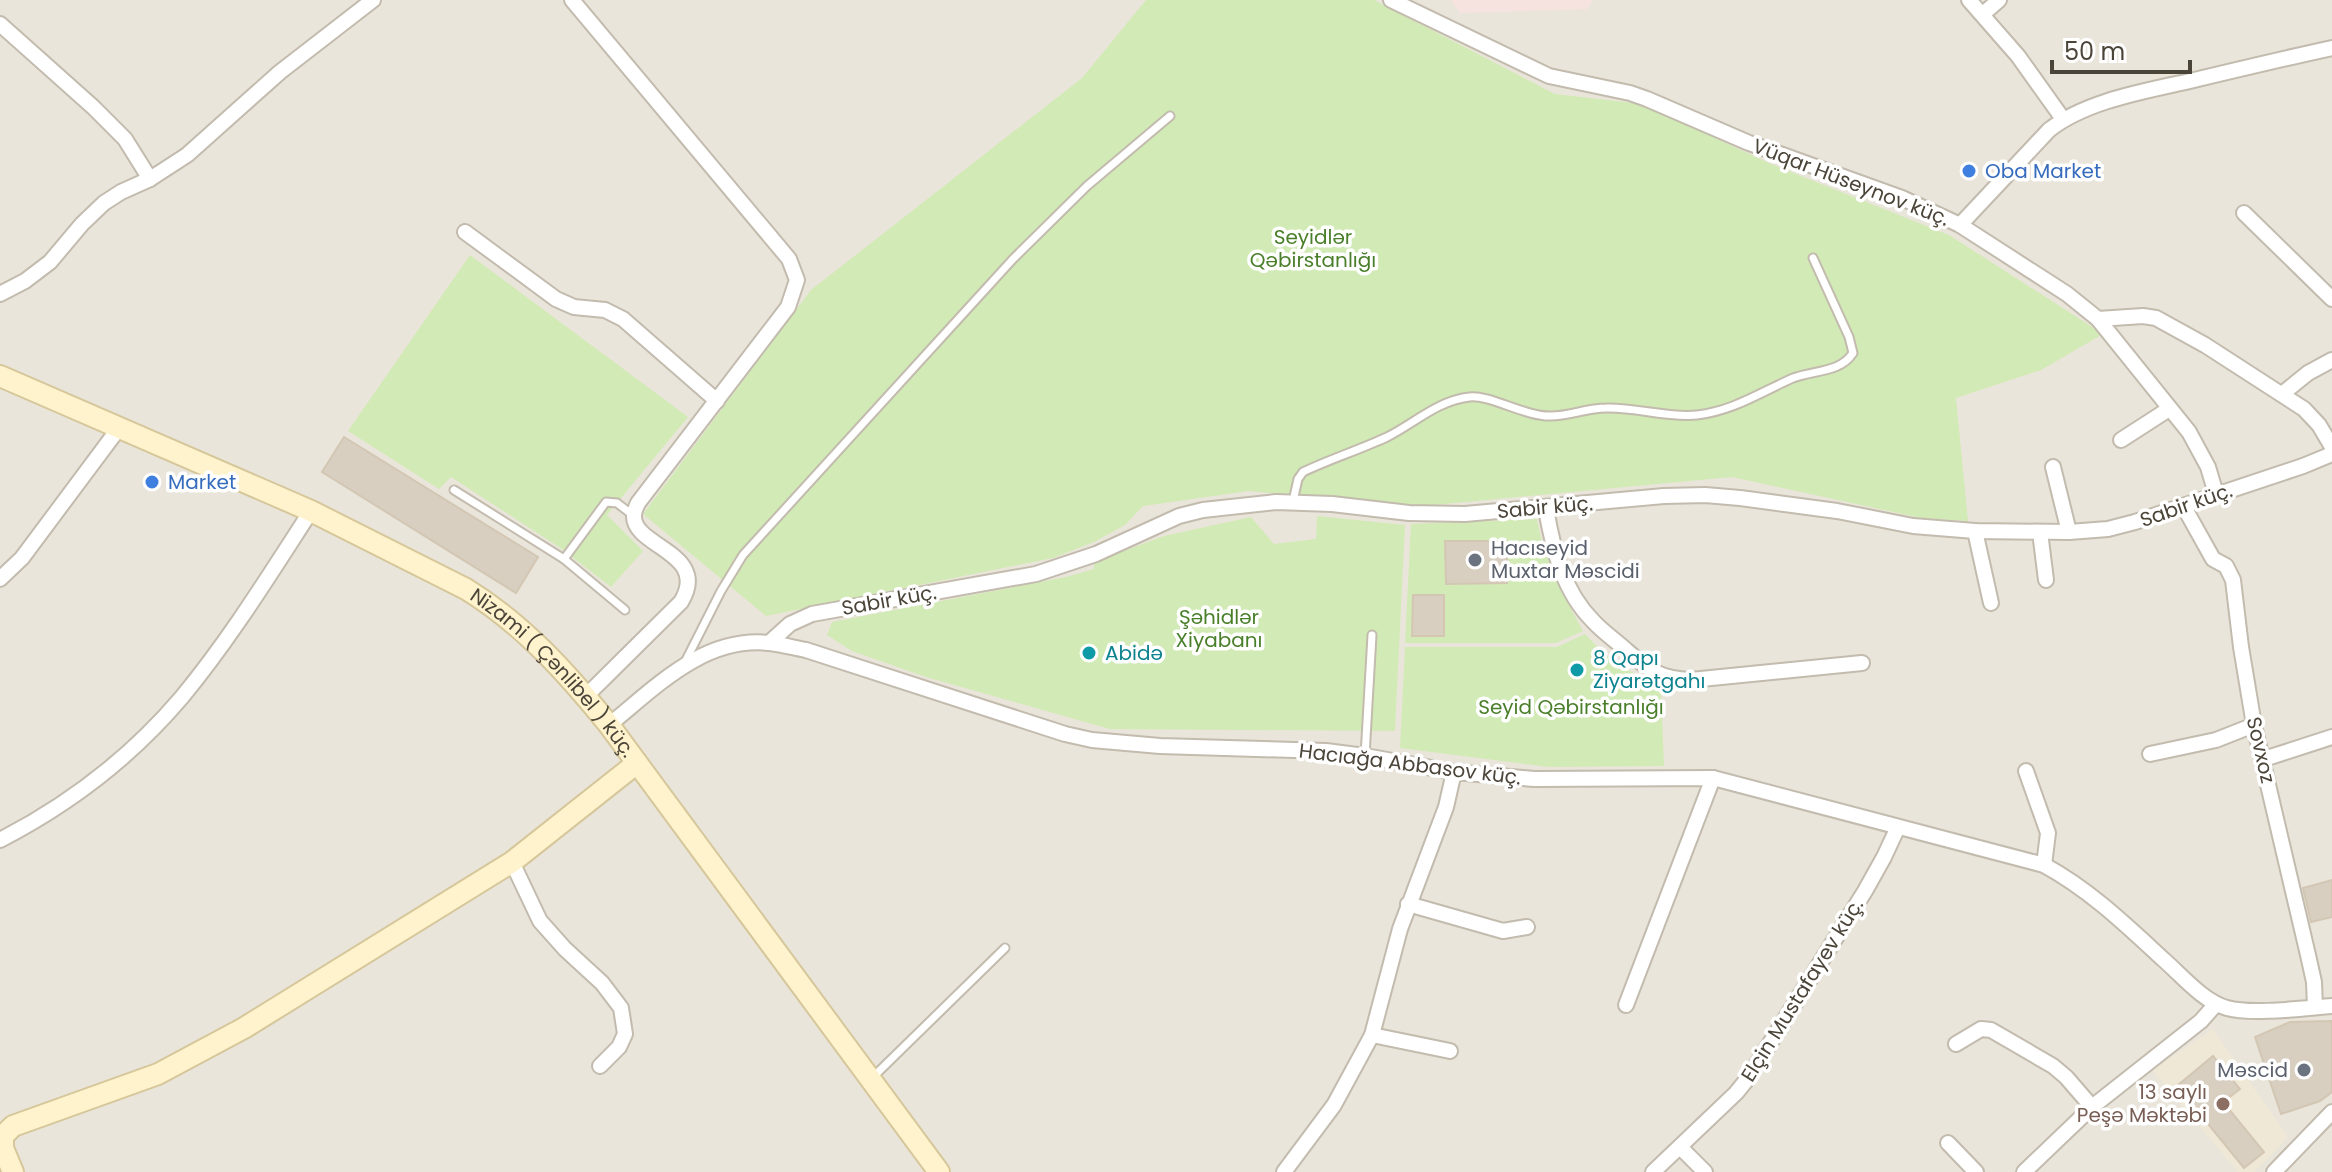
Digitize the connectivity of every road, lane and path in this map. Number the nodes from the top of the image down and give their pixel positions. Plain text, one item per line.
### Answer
1 (373, 0) edge
2 (572, 0) edge
3 (1391, 0) edge
4 (1969, 0) edge
5 (1999, 0) edge
6 (1983, 14) junction
7 (0, 24) edge
8 (2332, 48) edge
9 (1170, 116) dead end
10 (2063, 119) junction
11 (150, 179) junction
12 (2244, 213) dead end
13 (1960, 225) junction
14 (465, 232) dead end
15 (1813, 258) dead end
16 (0, 294) edge
17 (2332, 299) edge
18 (2098, 319) junction
19 (2332, 360) edge
20 (0, 376) edge
21 (2282, 394) junction
22 (717, 401) junction
23 (2169, 409) junction
24 (119, 428) junction
25 (2121, 440) dead end
26 (2332, 447) edge
27 (2332, 454) edge
28 (2053, 467) dead end
29 (454, 490) dead end
30 (2216, 494) junction
31 (1293, 501) junction
32 (2184, 507) junction
33 (1546, 509) junction
34 (311, 511) junction
35 (634, 516) junction
36 (1975, 531) junction
37 (2040, 532) junction
38 (2069, 532) junction
39 (564, 559) junction
40 (0, 579) edge
41 (2046, 580) dead end
42 (1991, 603) dead end
43 (625, 610) dead end
44 (1372, 635) dead end
45 (769, 643) junction
46 (1862, 663) dead end
47 (683, 666) junction
48 (586, 696) junction
49 (609, 725) junction
50 (2254, 725) junction
51 (2332, 737) edge
52 (2150, 754) dead end
53 (1365, 756) junction
54 (2264, 759) junction
55 (637, 763) junction
56 (2026, 771) dead end
57 (1454, 772) junction
58 (1713, 778) junction
59 (1898, 827) junction
60 (0, 840) edge
61 (512, 862) junction
62 (2044, 865) junction
63 (1408, 904) junction
64 (1527, 927) dead end
65 (1005, 948) dead end
66 (2216, 1004) junction
67 (1626, 1005) dead end
68 (2332, 1006) edge
69 (2315, 1007) junction
70 (1372, 1035) junction
71 (1956, 1044) dead end
72 (1450, 1051) dead end
73 (600, 1066) dead end
74 (871, 1079) junction
75 (2092, 1107) junction
76 (2332, 1112) edge
77 (2, 1136) edge
78 (1948, 1143) dead end
79 (1680, 1147) junction
80 (2279, 1170) edge
81 (13, 1172) edge
82 (939, 1172) edge
83 (1284, 1172) edge
84 (1653, 1172) edge
85 (1705, 1172) edge
86 (1976, 1172) edge
87 (2024, 1172) edge

1 - 11 street
2 - 22 street
3 - 13 street, Vüqar Hüseynov küç.
4 - 6 street
5 - 6 street
6 - 10 street
7 - 11 street
8 - 10 street
9 - 47 lane
10 - 13 street
11 - 16 street
12 - 17 street
13 - 18 street, Vüqar Hüseynov küç.
14 - 22 street
15 - 31 lane
18 - 21 street
18 - 23 street, Vüqar Hüseynov küç.
19 - 21 street
20 - 24 main road, Nizami ( Çənlibel ) küç.
21 - 26 street
22 - 35 street
23 - 25 street
23 - 30 street, Vüqar Hüseynov küç.
24 - 34 main road, Nizami ( Çənlibel ) küç.
24 - 40 street
27 - 30 street, Sabir küç.
28 - 38 street
29 - 39 lane
30 - 32 street, Sabir küç.
31 - 33 street, Sabir küç.
31 - 45 street, Sabir küç.
32 - 38 street, Sabir küç.
32 - 50 street, Sovxoz
33 - 36 street, Sabir küç.
33 - 46 street
34 - 48 main road, Nizami ( Çənlibel ) küç.
34 - 60 street
35 - 39 lane
35 - 48 street
36 - 37 street, Sabir küç.
36 - 42 street
37 - 38 street, Sabir küç.
37 - 41 street
39 - 43 lane
44 - 53 lane
45 - 47 street, Hacıağa Abbasov küç.
45 - 53 street, Hacıağa Abbasov küç.
47 - 49 street, Hacıağa Abbasov küç.
48 - 49 main road, Nizami ( Çənlibel ) küç.
49 - 55 main road, Nizami ( Çənlibel ) küç.
50 - 52 street
50 - 54 street, Sovxoz
51 - 54 street
53 - 57 street, Hacıağa Abbasov küç.
54 - 69 street, Sovxoz
55 - 61 main road
55 - 74 main road, Nizami ( Çənlibel ) küç.
56 - 62 street
57 - 58 street, Hacıağa Abbasov küç.
57 - 63 street
58 - 59 street, Hacıağa Abbasov küç.
58 - 67 street
59 - 62 street, Hacıağa Abbasov küç.
59 - 79 street, Elçin Mustafayev küç.
61 - 73 street
61 - 77 main road
62 - 66 street, Hacıağa Abbasov küç.
63 - 64 street
63 - 70 street
65 - 74 lane
66 - 69 street
66 - 75 street
68 - 69 street
70 - 72 street
70 - 83 street
71 - 75 street
74 - 82 main road, Nizami ( Çənlibel ) küç.
75 - 87 street
76 - 80 street
77 - 81 main road
78 - 86 street
79 - 84 street, Elçin Mustafayev küç.
79 - 85 street

